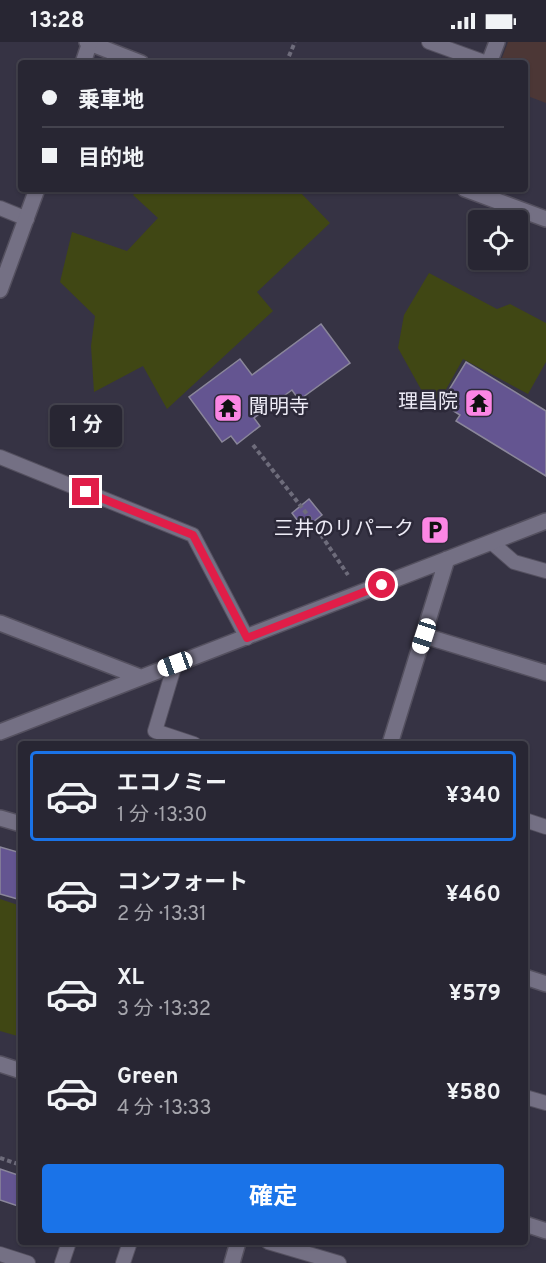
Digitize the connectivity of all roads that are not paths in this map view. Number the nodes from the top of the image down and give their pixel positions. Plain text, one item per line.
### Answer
1 (89, 42) edge
2 (429, 42) edge
3 (497, 42) edge
4 (84, 60) edge
5 (134, 60) edge
6 (480, 60) edge
7 (489, 60) edge
8 (37, 192) edge
9 (473, 192) edge
10 (0, 208) edge
11 (27, 219) junction
12 (546, 219) edge
13 (0, 290) edge
14 (0, 457) edge
15 (546, 521) edge
16 (491, 542) junction
17 (447, 559) junction
18 (546, 571) edge
19 (0, 623) edge
20 (424, 636) junction
21 (247, 638) junction
22 (175, 664) junction
23 (546, 672) edge
24 (140, 677) junction
25 (0, 732) edge
26 (185, 741) edge
27 (391, 741) edge
28 (0, 818) edge
29 (528, 821) edge
30 (18, 823) edge
31 (546, 827) edge
32 (528, 978) edge
33 (546, 983) edge
34 (0, 1064) edge
35 (18, 1070) edge
36 (528, 1098) edge
37 (546, 1103) edge
38 (528, 1225) edge
39 (546, 1231) edge
40 (68, 1245) edge
41 (129, 1245) edge
42 (237, 1245) edge
43 (278, 1245) edge
44 (0, 1254) edge
45 (28, 1263) edge
46 (62, 1263) edge
47 (123, 1263) edge
48 (232, 1263) edge
49 (339, 1263) edge

1 - 4 street
1 - 5 street
2 - 6 lane
3 - 7 street
8 - 11 street
9 - 12 street
10 - 11 lane
11 - 13 street
14 - 21 lane
15 - 16 street
16 - 17 street
16 - 18 lane
17 - 20 street
17 - 21 street
19 - 24 street
20 - 23 street
20 - 27 street
21 - 22 street
22 - 24 street
22 - 26 lane
24 - 25 street
28 - 30 street
29 - 31 lane
32 - 33 street
34 - 35 street
36 - 37 lane
38 - 39 street
40 - 46 lane
41 - 47 lane
42 - 48 street
43 - 49 lane
44 - 45 lane

